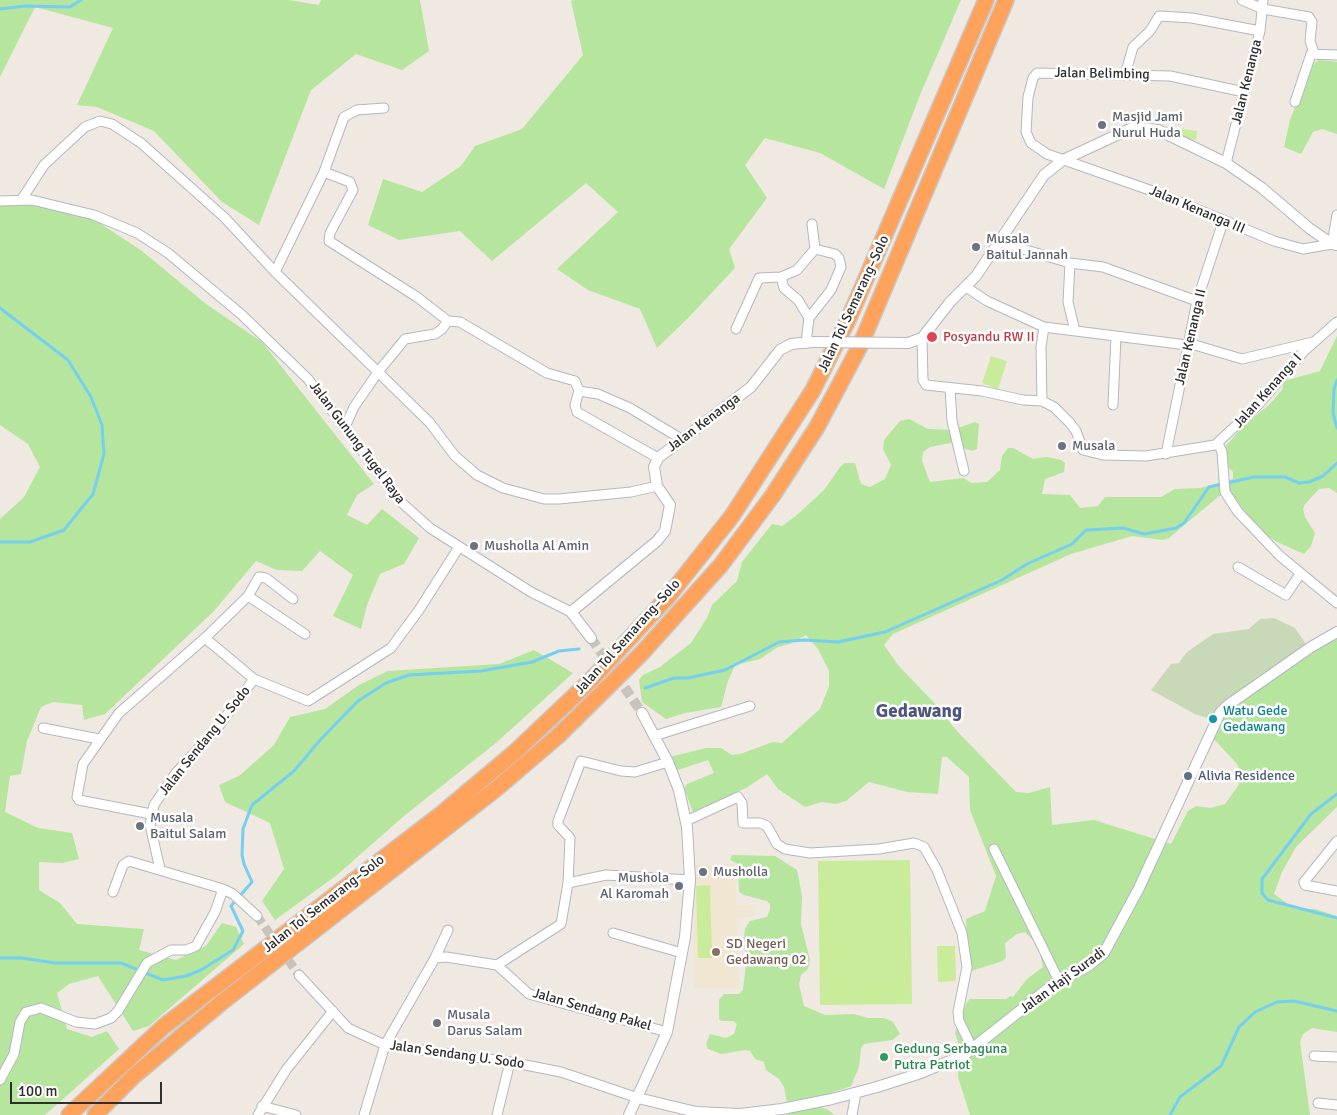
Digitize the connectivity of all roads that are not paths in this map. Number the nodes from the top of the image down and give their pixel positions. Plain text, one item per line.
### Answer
1 (986, 0) edge
2 (1006, 0) edge
3 (1242, 0) edge
4 (1263, 4) edge
5 (1260, 31) junction
6 (1314, 53) junction
7 (1337, 55) edge
8 (1125, 75) junction
9 (1244, 92) junction
10 (1295, 102) dead end
11 (384, 108) dead end
12 (1063, 160) junction
13 (1226, 164) junction
14 (324, 172) junction
15 (22, 199) junction
16 (0, 201) edge
17 (1337, 215) edge
18 (1223, 222) junction
19 (812, 224) dead end
20 (999, 242) junction
21 (1334, 245) edge
22 (815, 249) junction
23 (1070, 263) junction
24 (275, 272) junction
25 (781, 277) junction
26 (966, 287) junction
27 (1197, 301) junction
28 (809, 318) junction
29 (448, 321) junction
30 (1337, 322) edge
31 (1044, 327) junction
32 (736, 329) dead end
33 (1075, 331) junction
34 (1116, 336) junction
35 (922, 338) junction
36 (1314, 342) junction
37 (809, 343) junction
38 (1188, 344) junction
39 (378, 372) junction
40 (950, 388) junction
41 (578, 391) junction
42 (1042, 401) junction
43 (1113, 405) dead end
44 (346, 427) junction
45 (683, 440) junction
46 (1218, 443) junction
47 (1166, 454) junction
48 (658, 458) junction
49 (964, 471) dead end
50 (657, 486) junction
51 (459, 547) junction
52 (1238, 567) dead end
53 (1300, 574) junction
54 (248, 596) junction
55 (293, 599) dead end
56 (1337, 603) edge
57 (571, 612) junction
58 (1337, 632) edge
59 (305, 634) dead end
60 (205, 638) junction
61 (591, 638) tunnel mouth
62 (254, 679) junction
63 (750, 706) dead end
64 (642, 713) tunnel mouth
65 (43, 728) dead end
66 (654, 736) junction
67 (99, 739) junction
68 (668, 762) junction
69 (151, 814) junction
70 (686, 821) junction
71 (1337, 842) edge
72 (994, 849) dead end
73 (160, 869) junction
74 (690, 880) junction
75 (568, 883) junction
76 (223, 890) junction
77 (1337, 891) edge
78 (113, 892) dead end
79 (257, 916) tunnel mouth
80 (448, 930) dead end
81 (613, 933) dead end
82 (682, 953) junction
83 (435, 958) junction
84 (497, 965) junction
85 (299, 974) tunnel mouth
86 (1059, 981) junction
87 (333, 1011) junction
88 (667, 1032) junction
89 (385, 1046) junction
90 (973, 1050) junction
91 (1314, 1056) dead end
92 (1337, 1058) edge
93 (510, 1062) junction
94 (0, 1080) edge
95 (856, 1093) junction
96 (638, 1098) junction
97 (1318, 1103) dead end
98 (1337, 1105) edge
99 (262, 1106) junction
100 (717, 1114) edge
101 (70, 1115) edge
102 (95, 1115) edge
103 (258, 1115) edge
104 (296, 1115) edge
105 (364, 1115) edge
106 (497, 1115) edge
107 (628, 1115) edge
108 (852, 1115) edge

1 - 101 highway, Jalan Tol Semarang–Solo
2 - 102 highway, Jalan Tol Semarang–Solo
3 - 4 street
4 - 5 street, Jalan Kenanga
4 - 6 street
5 - 8 street
5 - 9 street, Jalan Kenanga
6 - 7 street
6 - 10 street
8 - 9 street, Jalan Belimbing
8 - 12 street, Jalan Belimbing
9 - 13 street, Jalan Kenanga
11 - 14 street
12 - 13 street
12 - 18 street, Jalan Kenanga III
12 - 20 street
13 - 21 street
14 - 24 street
14 - 29 street
15 - 16 street, Jalan Gunung Tugel Raya
15 - 24 street
15 - 44 street, Jalan Gunung Tugel Raya
17 - 21 street
18 - 21 street, Jalan Kenanga III
18 - 27 street, Jalan Kenanga II
19 - 22 street
20 - 23 street
20 - 26 street
22 - 25 street
22 - 28 street
23 - 27 street
23 - 33 street
24 - 39 street
25 - 28 street
25 - 32 street
26 - 31 street, Jalan Kenanga I
26 - 35 street
27 - 38 street, Jalan Kenanga II
28 - 37 street
29 - 39 street
29 - 41 street
30 - 36 street, Jalan Kenanga I
31 - 33 street, Jalan Kenanga I
31 - 42 street
33 - 34 street, Jalan Kenanga I
34 - 38 street, Jalan Kenanga I
34 - 43 street
35 - 37 street, Jalan Kenanga, bridge
35 - 40 street, Jalan Kenanga I
36 - 38 street, Jalan Kenanga I
36 - 46 street, Jalan Kenanga I
37 - 45 street, Jalan Kenanga
38 - 47 street, Jalan Kenanga II
39 - 44 street
39 - 50 street
40 - 42 street, Jalan Kenanga I
40 - 49 street
41 - 45 street
41 - 48 street
42 - 47 street, Jalan Kenanga I
44 - 51 street, Jalan Gunung Tugel Raya
45 - 48 street, Jalan Kenanga
46 - 47 street, Jalan Kenanga I
46 - 53 street
48 - 50 street, Jalan Kenanga
50 - 57 street
51 - 57 street, Jalan Gunung Tugel Raya
51 - 62 street, Jalan Sendang U. Sodo
52 - 53 street
53 - 56 street
54 - 55 street
54 - 59 street
54 - 60 street
57 - 61 street
58 - 86 street, Jalan Haji Suradi
60 - 62 street
60 - 67 street
62 - 69 street, Jalan Sendang U. Sodo
63 - 66 street
64 - 66 street
65 - 67 street
66 - 68 street
67 - 69 street
68 - 70 street
68 - 75 street
69 - 73 street
70 - 74 street
70 - 90 street
71 - 77 street
72 - 86 street
73 - 76 street
73 - 78 street
74 - 75 street
74 - 82 street
75 - 84 street
76 - 79 street
76 - 94 street
80 - 83 street
81 - 82 street
82 - 88 street
83 - 84 street
83 - 89 street
84 - 88 street, Jalan Sendang Pakel
85 - 87 street, Jalan Sendang U. Sodo
86 - 90 street, Jalan Haji Suradi
87 - 89 street, Jalan Sendang U. Sodo
87 - 99 street
88 - 96 street
89 - 93 street, Jalan Sendang U. Sodo
89 - 105 street
90 - 95 street, Jalan Haji Suradi
91 - 92 street
93 - 96 street, Jalan Sendang U. Sodo
93 - 106 street
95 - 100 street, Jalan Haji Suradi
95 - 108 street
96 - 100 street, Jalan Haji Suradi
96 - 107 street
97 - 98 street
99 - 103 street
99 - 104 street

